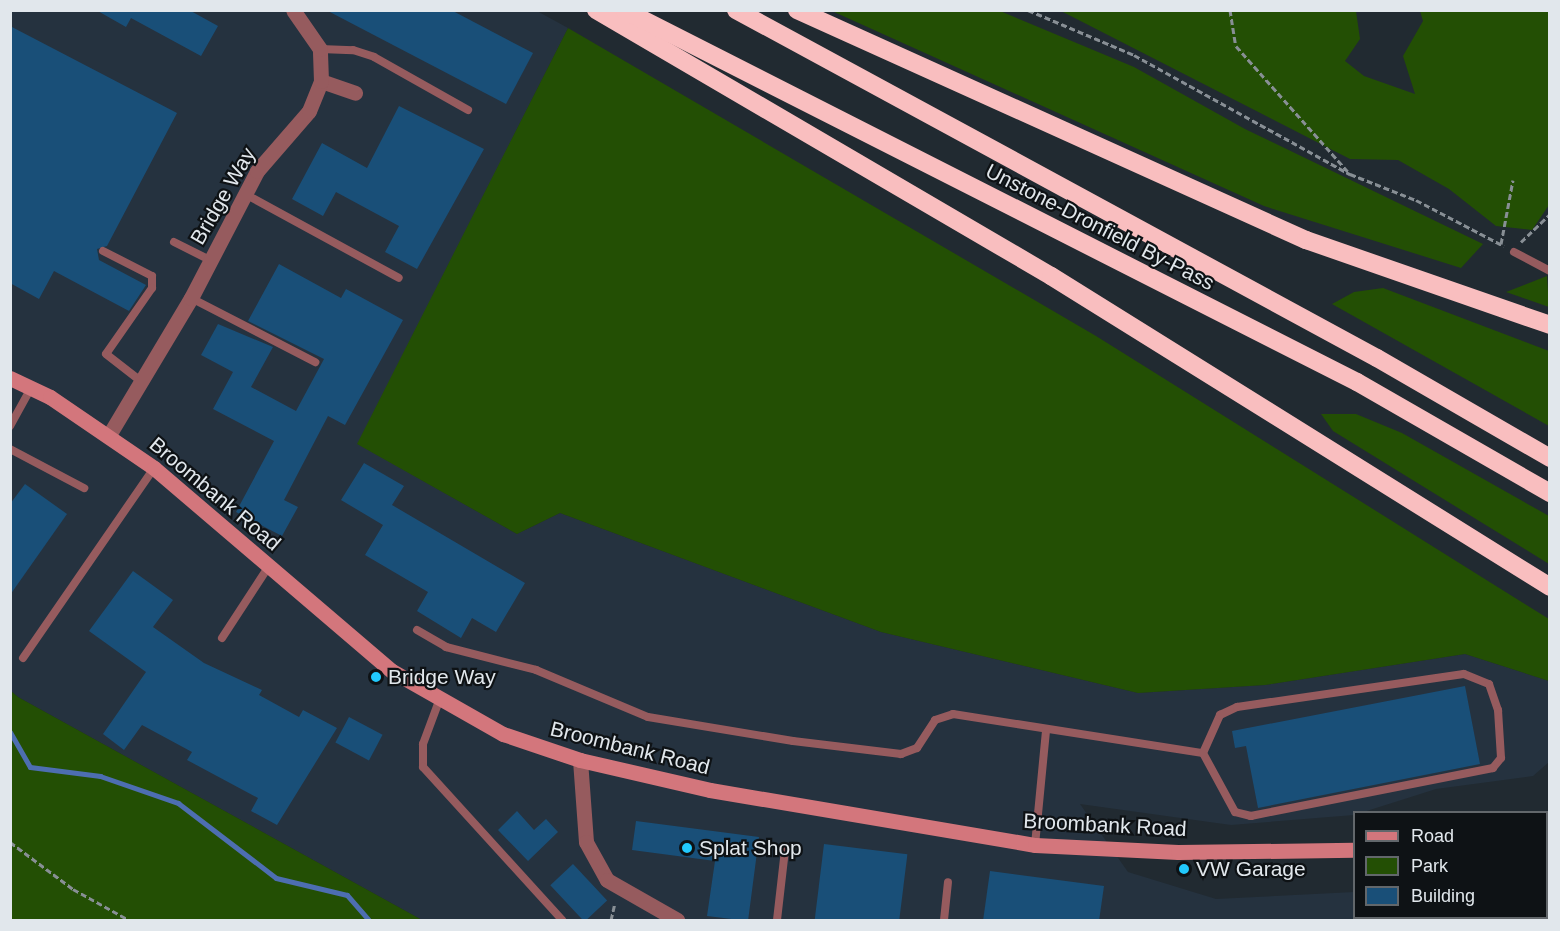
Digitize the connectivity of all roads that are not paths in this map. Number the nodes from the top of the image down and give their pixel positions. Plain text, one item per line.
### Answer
1 (293, 10) edge
2 (596, 10) edge
3 (624, 10) edge
4 (736, 10) edge
5 (797, 10) edge
6 (320, 49) junction
7 (321, 81) junction
8 (355, 93) dead end
9 (468, 110) dead end
10 (244, 193) junction
11 (174, 242) dead end
12 (103, 251) dead end
13 (1514, 252) road end
14 (210, 260) junction
15 (1550, 271) edge
16 (399, 278) dead end
17 (191, 298) junction
18 (1550, 324) edge
19 (315, 362) dead end
20 (10, 378) edge
21 (142, 382) junction
22 (31, 388) junction
23 (10, 426) edge
24 (108, 435) junction
25 (10, 449) edge
26 (1550, 458) edge
27 (154, 468) junction
28 (84, 488) dead end
29 (1550, 493) edge
30 (269, 566) junction
31 (1550, 587) edge
32 (417, 630) dead end
33 (222, 638) dead end
34 (23, 658) dead end
35 (439, 701) junction
36 (1046, 730) junction
37 (1203, 753) junction
38 (580, 760) junction
39 (1035, 845) junction
40 (785, 850) dead end
41 (1353, 850) edge
42 (948, 882) dead end
43 (562, 921) edge
44 (677, 921) edge
45 (777, 921) edge
46 (944, 921) edge

1 - 6 street
2 - 31 highway
3 - 29 highway, Unstone-Dronfield By-Pass
4 - 26 highway, Unstone-Dronfield By-Pass
5 - 18 highway
6 - 7 street, Bridge Way
6 - 9 lane
7 - 8 street
7 - 10 street, Bridge Way
10 - 14 street, Bridge Way
10 - 16 lane
11 - 14 lane
12 - 21 lane
13 - 15 lane
14 - 17 street, Bridge Way
17 - 19 lane
17 - 21 street, Bridge Way
20 - 22 street, Broombank Road
21 - 24 street, Bridge Way
22 - 23 lane
22 - 24 street, Broombank Road
24 - 27 street, Broombank Road
25 - 28 lane
27 - 30 street, Broombank Road
27 - 34 lane
30 - 33 lane
30 - 35 street, Broombank Road
32 - 36 lane
35 - 38 street, Broombank Road
35 - 43 lane
36 - 37 lane
36 - 39 lane
37 - 37 lane
38 - 39 street, Broombank Road
38 - 44 street
39 - 41 street, Broombank Road
40 - 45 lane
42 - 46 lane

